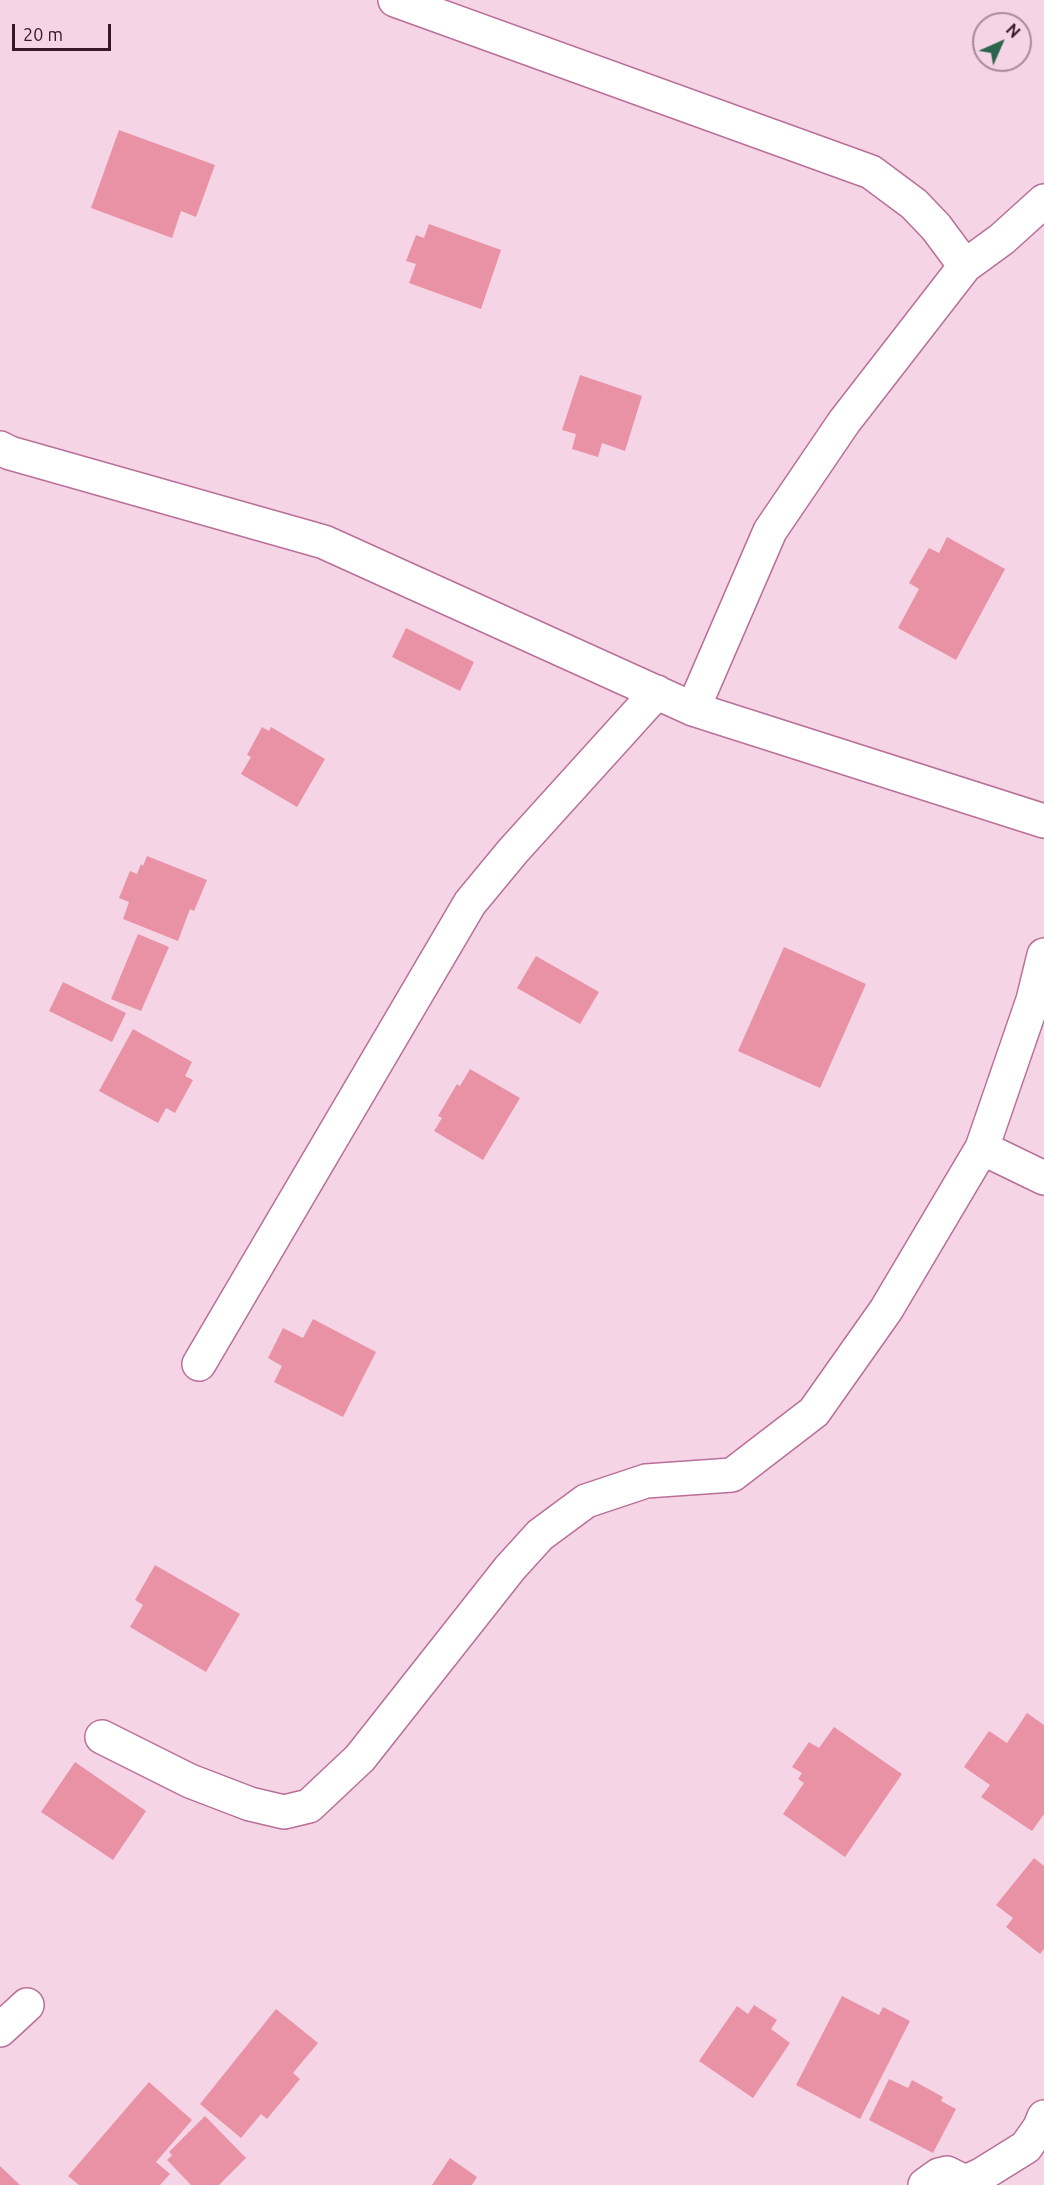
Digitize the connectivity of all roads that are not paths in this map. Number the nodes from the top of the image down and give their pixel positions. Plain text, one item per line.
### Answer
1 (395, 0) edge
2 (1044, 201) edge
3 (965, 266) junction
4 (0, 448) edge
5 (657, 692) junction
6 (693, 709) junction
7 (1044, 821) edge
8 (1044, 955) edge
9 (982, 1148) junction
10 (1044, 1178) edge
11 (199, 1365) dead end
12 (102, 1737) dead end
13 (27, 2005) dead end
14 (0, 2030) edge
15 (1044, 2117) edge
16 (925, 2185) edge

1 - 3 street
2 - 3 street
3 - 6 street
4 - 5 street
5 - 6 street
5 - 11 street
6 - 7 street
8 - 9 street
9 - 10 street
9 - 12 street
13 - 14 street
15 - 16 street

